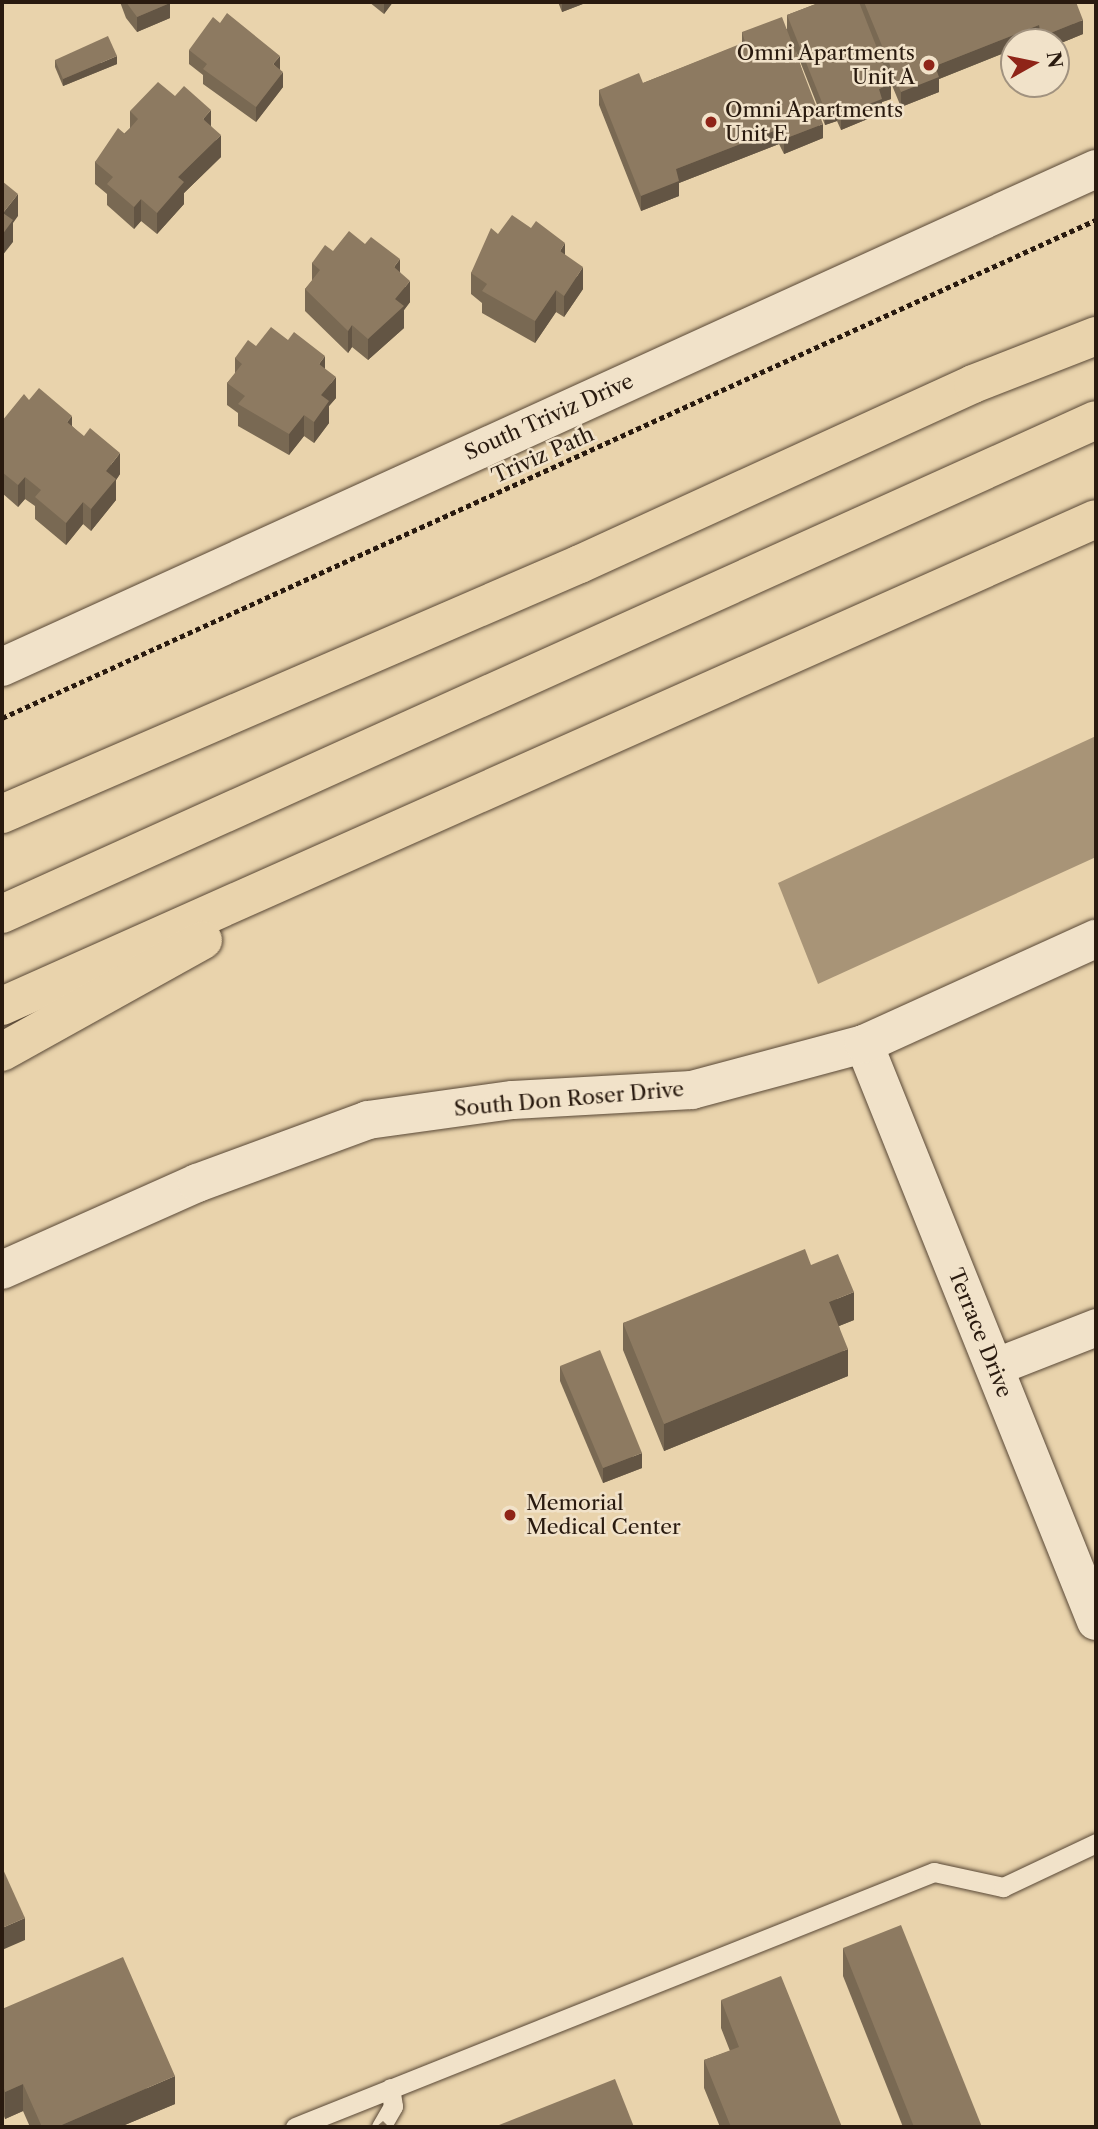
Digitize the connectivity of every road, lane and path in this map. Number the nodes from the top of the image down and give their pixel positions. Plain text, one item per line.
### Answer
1 (1096, 169) edge
2 (1096, 220) edge
3 (1096, 336) edge
4 (1096, 420) edge
5 (1096, 519) edge
6 (2, 667) edge
7 (2, 718) edge
8 (2, 814) edge
9 (400, 828) junction
10 (2, 914) edge
11 (1096, 939) edge
12 (2, 1006) edge
13 (864, 1044) junction
14 (2, 1052) edge
15 (2, 1270) edge
16 (1096, 1327) edge
17 (994, 1367) junction
18 (1096, 1621) edge
19 (1096, 1843) edge
20 (390, 2088) junction
21 (295, 2127) edge
22 (382, 2127) edge

1 - 6 street, South Triviz Drive
2 - 7 path, Triviz Path
3 - 8 highway
4 - 10 highway
5 - 9 highway
9 - 12 highway
9 - 14 highway
11 - 13 street, South Don Roser Drive
13 - 15 street, South Don Roser Drive
13 - 17 street, Terrace Drive
16 - 17 street
17 - 18 street, Terrace Drive
19 - 20 lane
20 - 21 lane
20 - 22 lane

